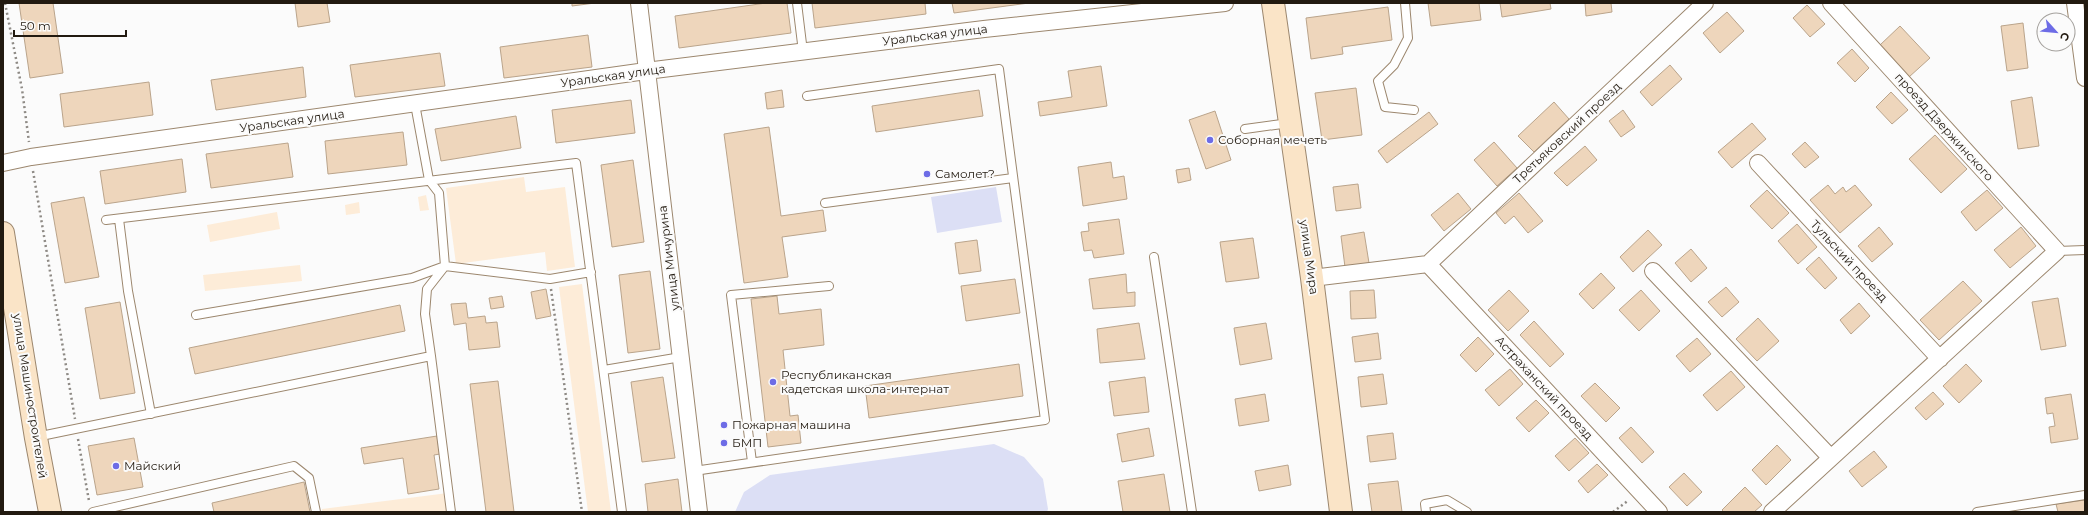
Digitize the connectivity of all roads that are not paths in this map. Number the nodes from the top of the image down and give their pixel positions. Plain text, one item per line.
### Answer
1 (639, 3) edge
2 (797, 3) edge
3 (1225, 3) edge
4 (1273, 3) edge
5 (1405, 3) edge
6 (1705, 3) edge
7 (1831, 3) edge
8 (2075, 3) edge
9 (803, 52) junction
10 (646, 71) junction
11 (2085, 78) edge
12 (807, 96) dead end
13 (415, 104) junction
14 (1414, 110) dead end
15 (1290, 123) junction
16 (1245, 129) dead end
17 (3, 163) edge
18 (1758, 163) dead end
19 (1013, 178) junction
20 (429, 180) junction
21 (825, 203) dead end
22 (119, 219) junction
23 (106, 220) dead end
24 (3, 233) edge
25 (2085, 250) edge
26 (2057, 251) junction
27 (1154, 257) dead end
28 (1428, 264) junction
29 (445, 266) junction
30 (1653, 270) dead end
31 (591, 272) junction
32 (1312, 278) junction
33 (829, 286) dead end
34 (196, 315) dead end
35 (431, 356) junction
36 (681, 357) junction
37 (1940, 359) junction
38 (604, 370) junction
39 (151, 414) junction
40 (36, 438) junction
41 (1831, 458) junction
42 (752, 462) junction
43 (694, 470) junction
44 (2085, 495) edge
45 (91, 508) edge
46 (50, 512) edge
47 (316, 512) edge
48 (451, 512) edge
49 (622, 512) edge
50 (699, 512) edge
51 (1192, 512) edge
52 (1341, 512) edge
53 (1426, 512) edge
54 (1467, 512) edge
55 (1659, 512) edge
56 (1772, 512) edge
57 (1977, 512) edge

1 - 10 street, улица Мичурина
2 - 9 lane
3 - 9 street, Уральская улица
4 - 15 street, улица Мира
5 - 14 lane
6 - 28 street, Третьяковский проезд
7 - 26 street, проезд Дзержинского
8 - 11 street
9 - 10 street, Уральская улица
10 - 13 street, Уральская улица
10 - 36 street, улица Мичурина
12 - 19 lane
13 - 17 street, Уральская улица
13 - 20 lane
15 - 16 lane
15 - 32 street, улица Мира
18 - 37 street, Тульский проезд
19 - 21 lane
19 - 42 lane
20 - 22 lane
20 - 29 lane
20 - 31 lane
22 - 23 lane
22 - 39 lane
24 - 40 street, улица Машиностроителей
25 - 26 lane
26 - 37 street
27 - 51 lane
28 - 32 street
28 - 55 street, Астраханский проезд
29 - 31 lane
29 - 34 lane
29 - 35 lane
30 - 41 street
31 - 38 lane
32 - 52 street, улица Мира
33 - 42 lane
35 - 39 lane
35 - 48 lane
36 - 38 lane
36 - 43 street, улица Мичурина
37 - 41 street
38 - 49 lane
39 - 40 lane
40 - 46 street, улица Машиностроителей
41 - 56 street
42 - 43 lane
43 - 50 street, улица Мичурина
44 - 57 lane
45 - 47 lane
53 - 54 lane

